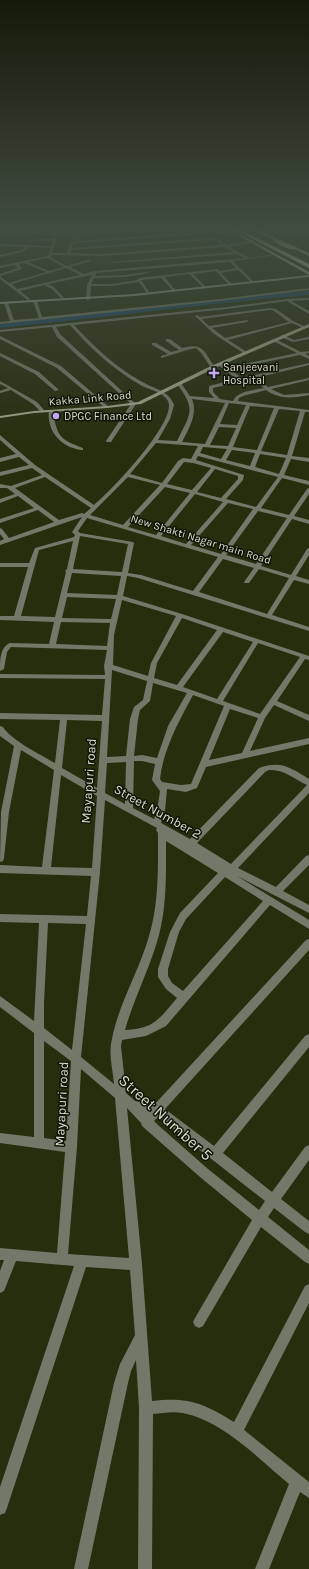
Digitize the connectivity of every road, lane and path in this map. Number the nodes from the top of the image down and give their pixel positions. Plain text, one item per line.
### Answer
1 (11, 301) edge
2 (32, 301) edge
3 (35, 301) edge
4 (208, 301) edge
5 (278, 301) edge
6 (289, 301) edge
7 (0, 302) edge
8 (6, 303) junction
9 (192, 310) junction
10 (309, 313) edge
11 (41, 318) junction
12 (199, 318) junction
13 (12, 321) junction
14 (247, 321) dead end
15 (292, 322) junction
16 (0, 323) edge
17 (72, 324) junction
18 (54, 326) junction
19 (307, 326) edge
20 (208, 327) junction
21 (0, 331) edge
22 (283, 336) junction
23 (0, 337) edge
24 (309, 338) edge
25 (168, 340) dead end
26 (226, 340) junction
27 (274, 340) junction
28 (154, 344) dead end
29 (182, 350) junction
30 (309, 352) edge
31 (245, 353) junction
32 (0, 354) edge
33 (171, 354) junction
34 (300, 354) junction
35 (163, 357) dead end
36 (309, 358) edge
37 (220, 364) junction
38 (309, 364) edge
39 (213, 367) junction
40 (228, 370) junction
41 (253, 378) junction
42 (309, 379) edge
43 (241, 380) junction
44 (0, 382) edge
45 (179, 384) junction
46 (11, 388) junction
47 (268, 389) junction
48 (57, 390) dead end
49 (0, 392) edge
50 (162, 393) junction
51 (309, 394) edge
52 (190, 397) junction
53 (218, 400) junction
54 (228, 401) junction
55 (235, 402) junction
56 (249, 403) junction
57 (134, 404) junction
58 (107, 407) junction
59 (277, 407) junction
60 (306, 410) edge
61 (43, 411) junction
62 (51, 411) junction
63 (0, 416) edge
64 (217, 425) junction
65 (239, 427) junction
66 (0, 437) edge
67 (109, 441) dead end
68 (156, 441) junction
69 (2, 442) edge
70 (179, 443) junction
71 (204, 445) junction
72 (230, 448) junction
73 (81, 449) dead end
74 (258, 452) junction
75 (197, 454) junction
76 (19, 455) junction
77 (289, 457) junction
78 (0, 460) edge
79 (223, 460) junction
80 (309, 460) edge
81 (193, 461) junction
82 (33, 466) junction
83 (214, 467) junction
84 (252, 468) junction
85 (0, 474) edge
86 (46, 475) junction
87 (126, 475) junction
88 (281, 476) junction
89 (309, 483) edge
90 (163, 485) junction
91 (0, 486) edge
92 (10, 488) junction
93 (309, 490) edge
94 (194, 493) junction
95 (19, 494) junction
96 (0, 501) edge
97 (224, 501) junction
98 (39, 508) junction
99 (94, 508) junction
100 (256, 508) junction
101 (86, 516) junction
102 (290, 518) junction
103 (0, 521) edge
104 (58, 522) junction
105 (309, 522) edge
106 (124, 527) junction
107 (0, 530) edge
108 (137, 532) junction
109 (77, 536) junction
110 (156, 537) junction
111 (8, 540) junction
112 (0, 543) edge
113 (131, 543) junction
114 (188, 546) junction
115 (309, 550) edge
116 (223, 556) junction
117 (0, 565) edge
118 (31, 566) junction
119 (257, 566) junction
120 (68, 571) junction
121 (124, 574) junction
122 (292, 577) junction
123 (247, 582) dead end
124 (309, 582) edge
125 (195, 593) junction
126 (63, 595) junction
127 (119, 597) junction
128 (180, 615) junction
129 (268, 615) junction
130 (0, 618) edge
131 (17, 618) junction
132 (58, 619) junction
133 (113, 622) junction
134 (309, 628) edge
135 (221, 629) junction
136 (256, 640) junction
137 (52, 646) junction
138 (110, 648) junction
139 (306, 657) edge
140 (108, 666) junction
141 (0, 670) edge
142 (0, 676) edge
143 (107, 676) junction
144 (150, 680) junction
145 (179, 688) junction
146 (191, 692) junction
147 (219, 702) junction
148 (273, 702) junction
149 (228, 705) junction
150 (0, 716) edge
151 (64, 717) junction
152 (262, 717) junction
153 (105, 718) junction
154 (309, 718) edge
155 (0, 729) edge
156 (309, 741) edge
157 (18, 745) junction
158 (245, 754) junction
159 (130, 759) junction
160 (103, 760) junction
161 (160, 762) junction
162 (205, 764) junction
163 (57, 768) junction
164 (309, 783) edge
165 (158, 784) junction
166 (309, 788) edge
167 (100, 794) junction
168 (129, 810) junction
169 (3, 812) edge
170 (159, 828) junction
171 (191, 843) junction
172 (0, 858) edge
173 (309, 858) edge
174 (0, 869) edge
175 (228, 870) junction
176 (46, 871) junction
177 (96, 872) junction
178 (277, 892) junction
179 (269, 900) junction
180 (309, 909) edge
181 (0, 918) edge
182 (44, 919) junction
183 (91, 920) junction
184 (309, 925) edge
185 (309, 943) edge
186 (183, 997) junction
187 (0, 1001) edge
188 (38, 1031) junction
189 (118, 1035) junction
190 (309, 1039) edge
191 (76, 1059) junction
192 (120, 1095) junction
193 (133, 1106) junction
194 (158, 1111) junction
195 (146, 1122) junction
196 (0, 1138) edge
197 (39, 1143) junction
198 (71, 1146) junction
199 (309, 1151) edge
200 (215, 1154) junction
201 (274, 1201) junction
202 (260, 1218) junction
203 (309, 1228) edge
204 (6, 1254) edge
205 (309, 1258) edge
206 (62, 1259) junction
207 (82, 1261) junction
208 (136, 1264) junction
209 (0, 1287) edge
210 (309, 1290) edge
211 (199, 1322) dead end
212 (141, 1337) junction
213 (146, 1408) junction
214 (236, 1432) junction
215 (297, 1482) junction
216 (309, 1491) edge
217 (0, 1508) edge
218 (81, 1569) edge
219 (145, 1569) edge
220 (262, 1569) edge

1 - 7 main road
2 - 8 main road
3 - 11 street
4 - 11 street
5 - 9 street
6 - 10 street
7 - 8 main road
8 - 13 street
9 - 12 street
9 - 17 street
11 - 13 street
12 - 15 street
12 - 20 street
13 - 16 street
14 - 20 street
15 - 19 street
15 - 26 street
17 - 18 street
17 - 50 street
18 - 21 street
18 - 57 street
19 - 22 main road, Kakka Link Road
20 - 26 street
22 - 24 street
22 - 27 main road, Kakka Link Road
23 - 58 street
25 - 29 street
26 - 31 street
27 - 31 main road, Kakka Link Road
27 - 34 street
28 - 33 street
29 - 33 street
29 - 39 street
30 - 34 street
31 - 37 main road, Kakka Link Road
32 - 48 street
33 - 35 street
34 - 36 street
34 - 40 street
37 - 39 main road, Kakka Link Road
37 - 40 street
38 - 41 street
39 - 45 main road, Kakka Link Road
40 - 43 street
41 - 43 street
41 - 47 street
42 - 47 street
43 - 53 street
44 - 46 street
45 - 50 main road, Kakka Link Road
45 - 52 street
46 - 49 street
46 - 61 street
47 - 51 street
47 - 55 street
50 - 57 main road, Kakka Link Road
50 - 68 street
52 - 53 street
52 - 70 street
53 - 54 street
54 - 55 street
54 - 64 street
55 - 56 street
56 - 59 street
56 - 65 street
57 - 58 main road, Kakka Link Road
57 - 67 street
58 - 62 main road, Kakka Link Road
59 - 60 street
59 - 74 street
60 - 77 street
61 - 62 main road, Kakka Link Road
61 - 63 main road, Kakka Link Road
62 - 73 street
64 - 65 street
64 - 71 street
65 - 72 street
66 - 69 street
68 - 70 street
68 - 87 street
69 - 76 street
70 - 71 street
71 - 72 street
71 - 75 street
72 - 74 street
72 - 79 street
74 - 77 street
74 - 84 street
75 - 79 street
75 - 81 street
76 - 78 street
76 - 82 street
77 - 80 street
77 - 88 street
79 - 84 street
81 - 83 street
81 - 90 street
82 - 85 street
82 - 86 street
83 - 94 street
83 - 97 street
84 - 88 street
86 - 92 street
86 - 99 street
87 - 90 street
87 - 99 street
88 - 89 street
88 - 100 street
90 - 94 street
90 - 106 street
91 - 92 street
92 - 95 street
93 - 102 street
94 - 97 street
94 - 110 street
95 - 96 street
95 - 98 street
97 - 100 street
97 - 114 street
98 - 103 street
98 - 104 street
99 - 101 street
100 - 102 street
100 - 116 street
101 - 104 street
101 - 106 street, New Shakti Nagar main Road
101 - 109 street
102 - 105 street
102 - 119 street
104 - 111 street
106 - 108 street, New Shakti Nagar main Road
107 - 111 street
108 - 110 street, New Shakti Nagar main Road
108 - 113 street, Mayapuri road
109 - 113 street
109 - 118 street
109 - 120 street
110 - 114 street, New Shakti Nagar main Road
111 - 112 street
113 - 121 street, Mayapuri road
114 - 116 street, New Shakti Nagar main Road
115 - 122 street
116 - 119 street, New Shakti Nagar main Road
116 - 125 street
117 - 118 street
118 - 131 street
119 - 122 street, New Shakti Nagar main Road
119 - 123 street
120 - 121 street
120 - 126 street
121 - 125 street
121 - 127 street, Mayapuri road
122 - 124 street, New Shakti Nagar main Road
122 - 129 street
125 - 129 street
126 - 127 street
126 - 132 street
127 - 128 street
127 - 133 street, Mayapuri road
128 - 135 street
128 - 144 street
129 - 134 street
130 - 131 street
131 - 132 street
132 - 133 street
132 - 137 street
133 - 138 street, Mayapuri road
135 - 136 street
135 - 145 street
136 - 139 street
136 - 147 street
137 - 138 street
137 - 141 street
138 - 140 street, Mayapuri road
139 - 148 street
140 - 143 street, Mayapuri road
140 - 144 street
142 - 143 street
143 - 153 street, Mayapuri road
144 - 145 street
144 - 159 street
145 - 146 street
146 - 147 street
146 - 161 street
147 - 149 street
148 - 152 street
148 - 154 street
149 - 152 street
149 - 162 street
150 - 151 street
151 - 153 street
151 - 163 street
152 - 158 street
153 - 160 street, Mayapuri road
155 - 157 street, Street Number 2
156 - 158 street
157 - 163 street, Street Number 2
157 - 169 street
158 - 162 street
159 - 160 street
159 - 161 street
159 - 168 street
160 - 167 street, Mayapuri road
161 - 165 street
162 - 165 street
163 - 167 street, Street Number 2
163 - 176 street
164 - 171 street
165 - 170 street
166 - 175 street
167 - 168 street, Street Number 2
167 - 177 street, Mayapuri road
168 - 170 street, Street Number 2
169 - 172 street
170 - 171 street, Street Number 2
170 - 175 street
170 - 189 street
171 - 175 street, Street Number 2
173 - 178 street
174 - 176 street
175 - 178 street, Street Number 2
175 - 179 street
175 - 186 street
176 - 177 street
177 - 183 street, Mayapuri road
178 - 180 street, Street Number 2
179 - 184 street
179 - 186 street
181 - 182 street
182 - 183 street
182 - 188 street
183 - 191 street, Mayapuri road
185 - 194 street
186 - 189 street
187 - 188 street, Street Number 5
188 - 191 street, Street Number 5
188 - 197 street
189 - 192 street
190 - 200 street
191 - 192 street, Street Number 5
191 - 198 street, Mayapuri road
192 - 193 street, Street Number 5
192 - 208 street
193 - 194 street
193 - 195 street, Street Number 5
194 - 195 street
194 - 200 street
195 - 202 street, Street Number 5
196 - 197 street
197 - 198 street
198 - 206 street, Mayapuri road
199 - 201 street
200 - 201 street
201 - 202 street
201 - 203 street
202 - 205 street, Street Number 5
202 - 211 street
204 - 206 street
204 - 209 street
206 - 207 street
207 - 208 street
207 - 217 street
208 - 212 street
210 - 214 street
212 - 213 street
212 - 218 street
213 - 214 street
213 - 219 street
214 - 215 street
215 - 216 street
215 - 220 street

